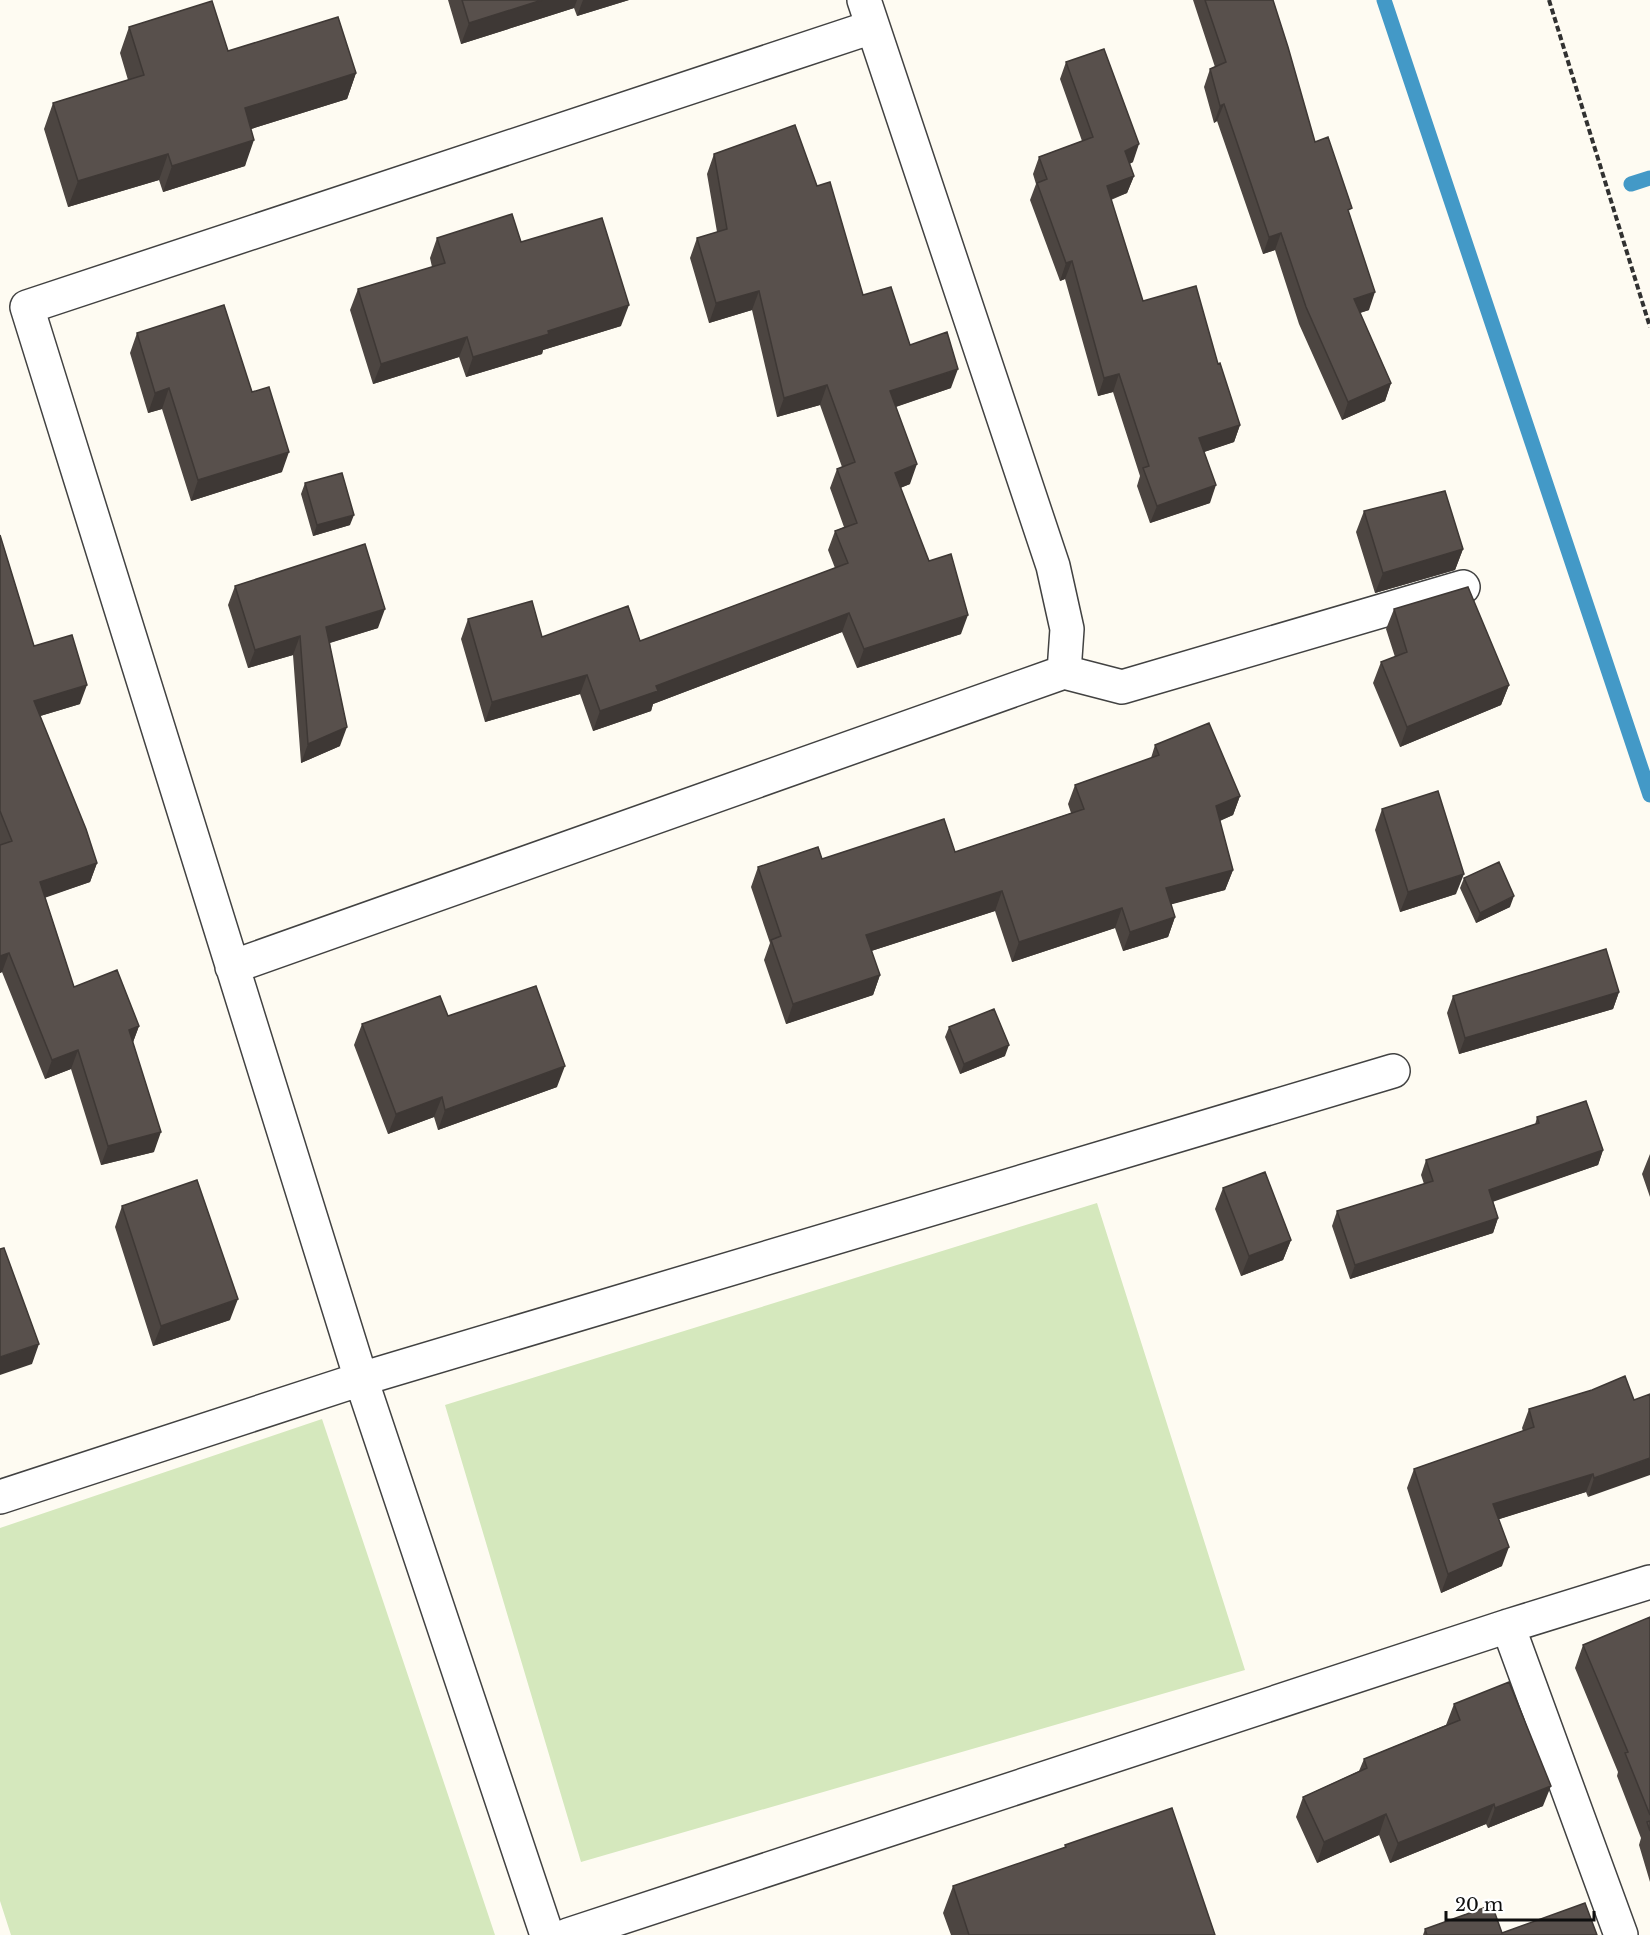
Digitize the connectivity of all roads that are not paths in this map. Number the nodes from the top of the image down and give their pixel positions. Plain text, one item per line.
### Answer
1 (868, 14) edge
2 (1463, 587) edge
3 (1064, 672) junction
4 (232, 967) junction
5 (1393, 1071) dead end
6 (361, 1379) junction
7 (0, 1497) edge
8 (1650, 1582) edge
9 (1508, 1626) junction
10 (547, 1935) edge
11 (568, 1935) edge
12 (1621, 1935) edge

1 - 3 street
1 - 4 street
2 - 3 street
3 - 4 street
4 - 6 street
5 - 6 street
6 - 7 street
6 - 10 street
8 - 9 street
9 - 11 street
9 - 12 street

